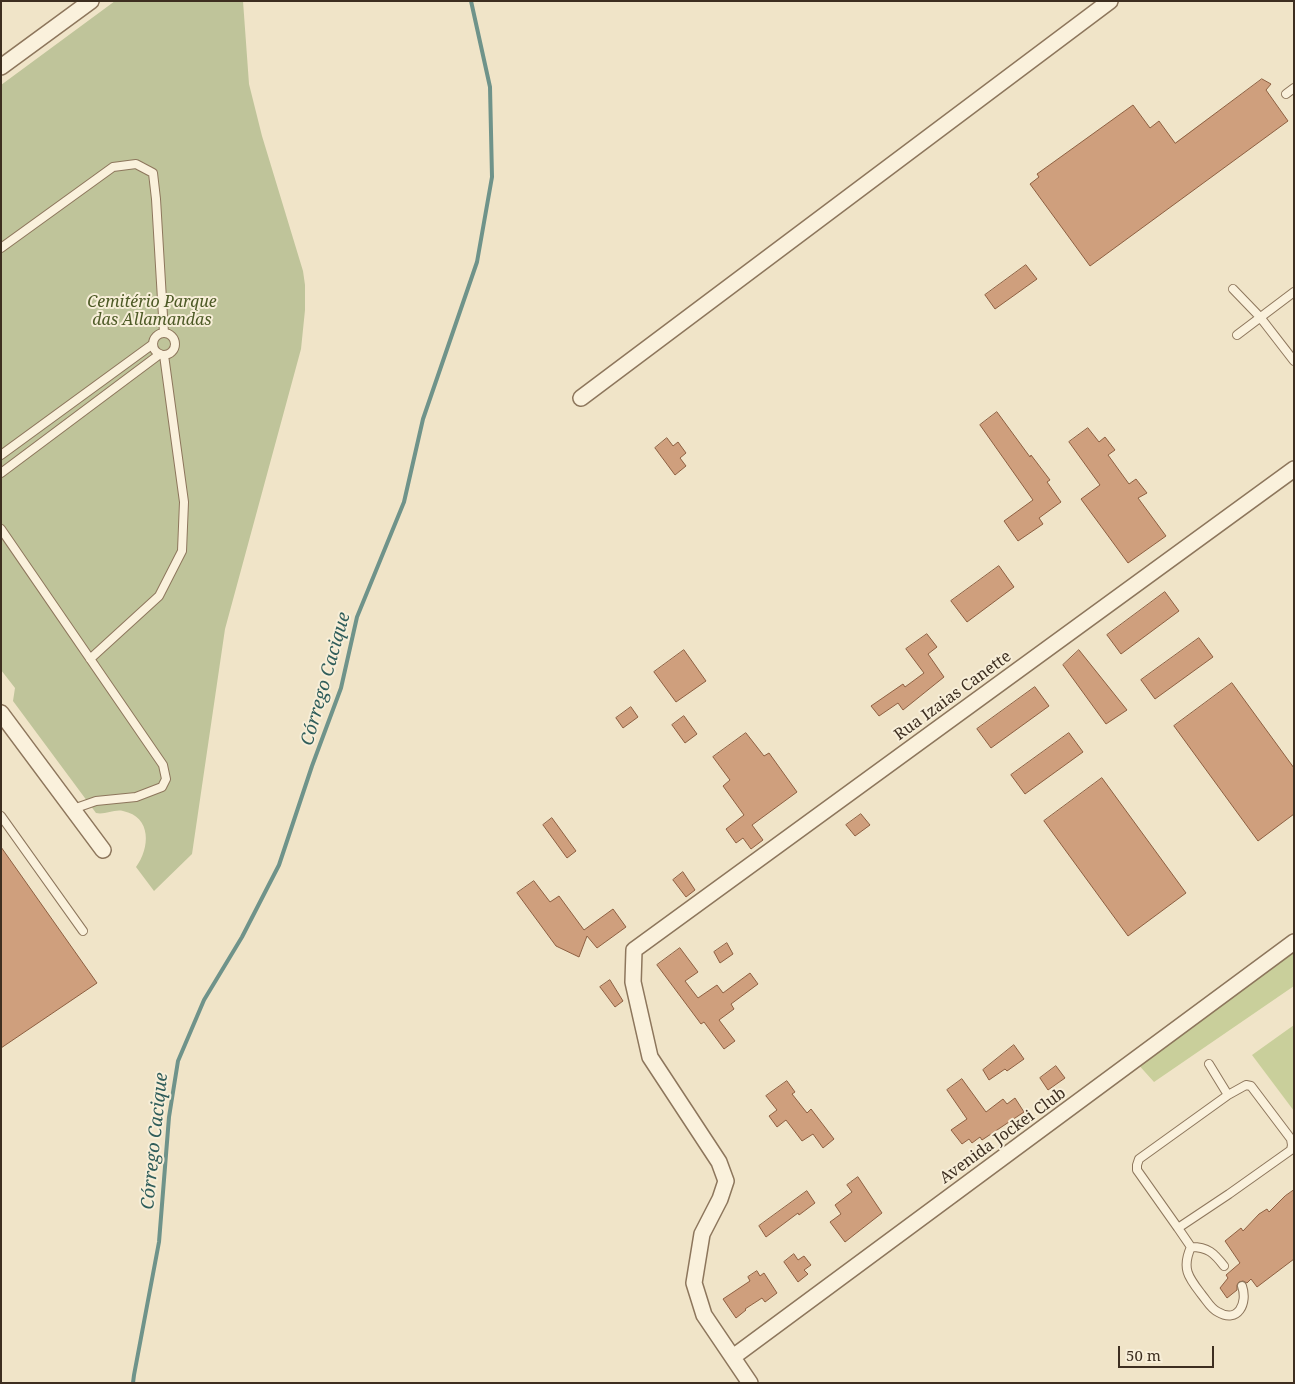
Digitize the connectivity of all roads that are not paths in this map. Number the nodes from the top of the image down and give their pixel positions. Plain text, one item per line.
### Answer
1 (91, 1) edge
2 (1110, 1) edge
3 (1, 67) edge
4 (1294, 88) edge
5 (1286, 94) dead end
6 (1, 248) edge
7 (1233, 289) dead end
8 (1294, 292) edge
9 (1260, 318) junction
10 (164, 333) junction
11 (1237, 335) dead end
12 (153, 344) junction
13 (162, 354) junction
14 (1294, 361) edge
15 (581, 398) dead end
16 (1, 455) edge
17 (1294, 469) edge
18 (1, 473) edge
19 (1, 529) edge
20 (90, 659) junction
21 (1, 713) edge
22 (73, 809) junction
23 (1, 816) edge
24 (103, 850) dead end
25 (83, 931) dead end
26 (1294, 942) edge
27 (1209, 1064) dead end
28 (1228, 1095) junction
29 (1178, 1228) junction
30 (1191, 1247) junction
31 (1224, 1266) dead end
32 (1242, 1286) dead end
33 (733, 1357) junction
34 (750, 1383) edge

1 - 3 street
2 - 15 street
4 - 5 lane
6 - 10 lane
7 - 9 lane
8 - 9 lane
9 - 11 lane
9 - 14 lane
10 - 12 lane
10 - 13 lane
12 - 13 lane
12 - 16 lane
13 - 18 lane
13 - 20 lane
17 - 33 street, Rua Izaias Canette
19 - 20 lane
20 - 22 lane
21 - 22 street
22 - 24 street
23 - 25 lane
26 - 33 street, Avenida Jockei Club
27 - 28 lane
28 - 29 lane
28 - 29 lane
29 - 30 lane
30 - 31 lane
30 - 32 lane
33 - 34 street

